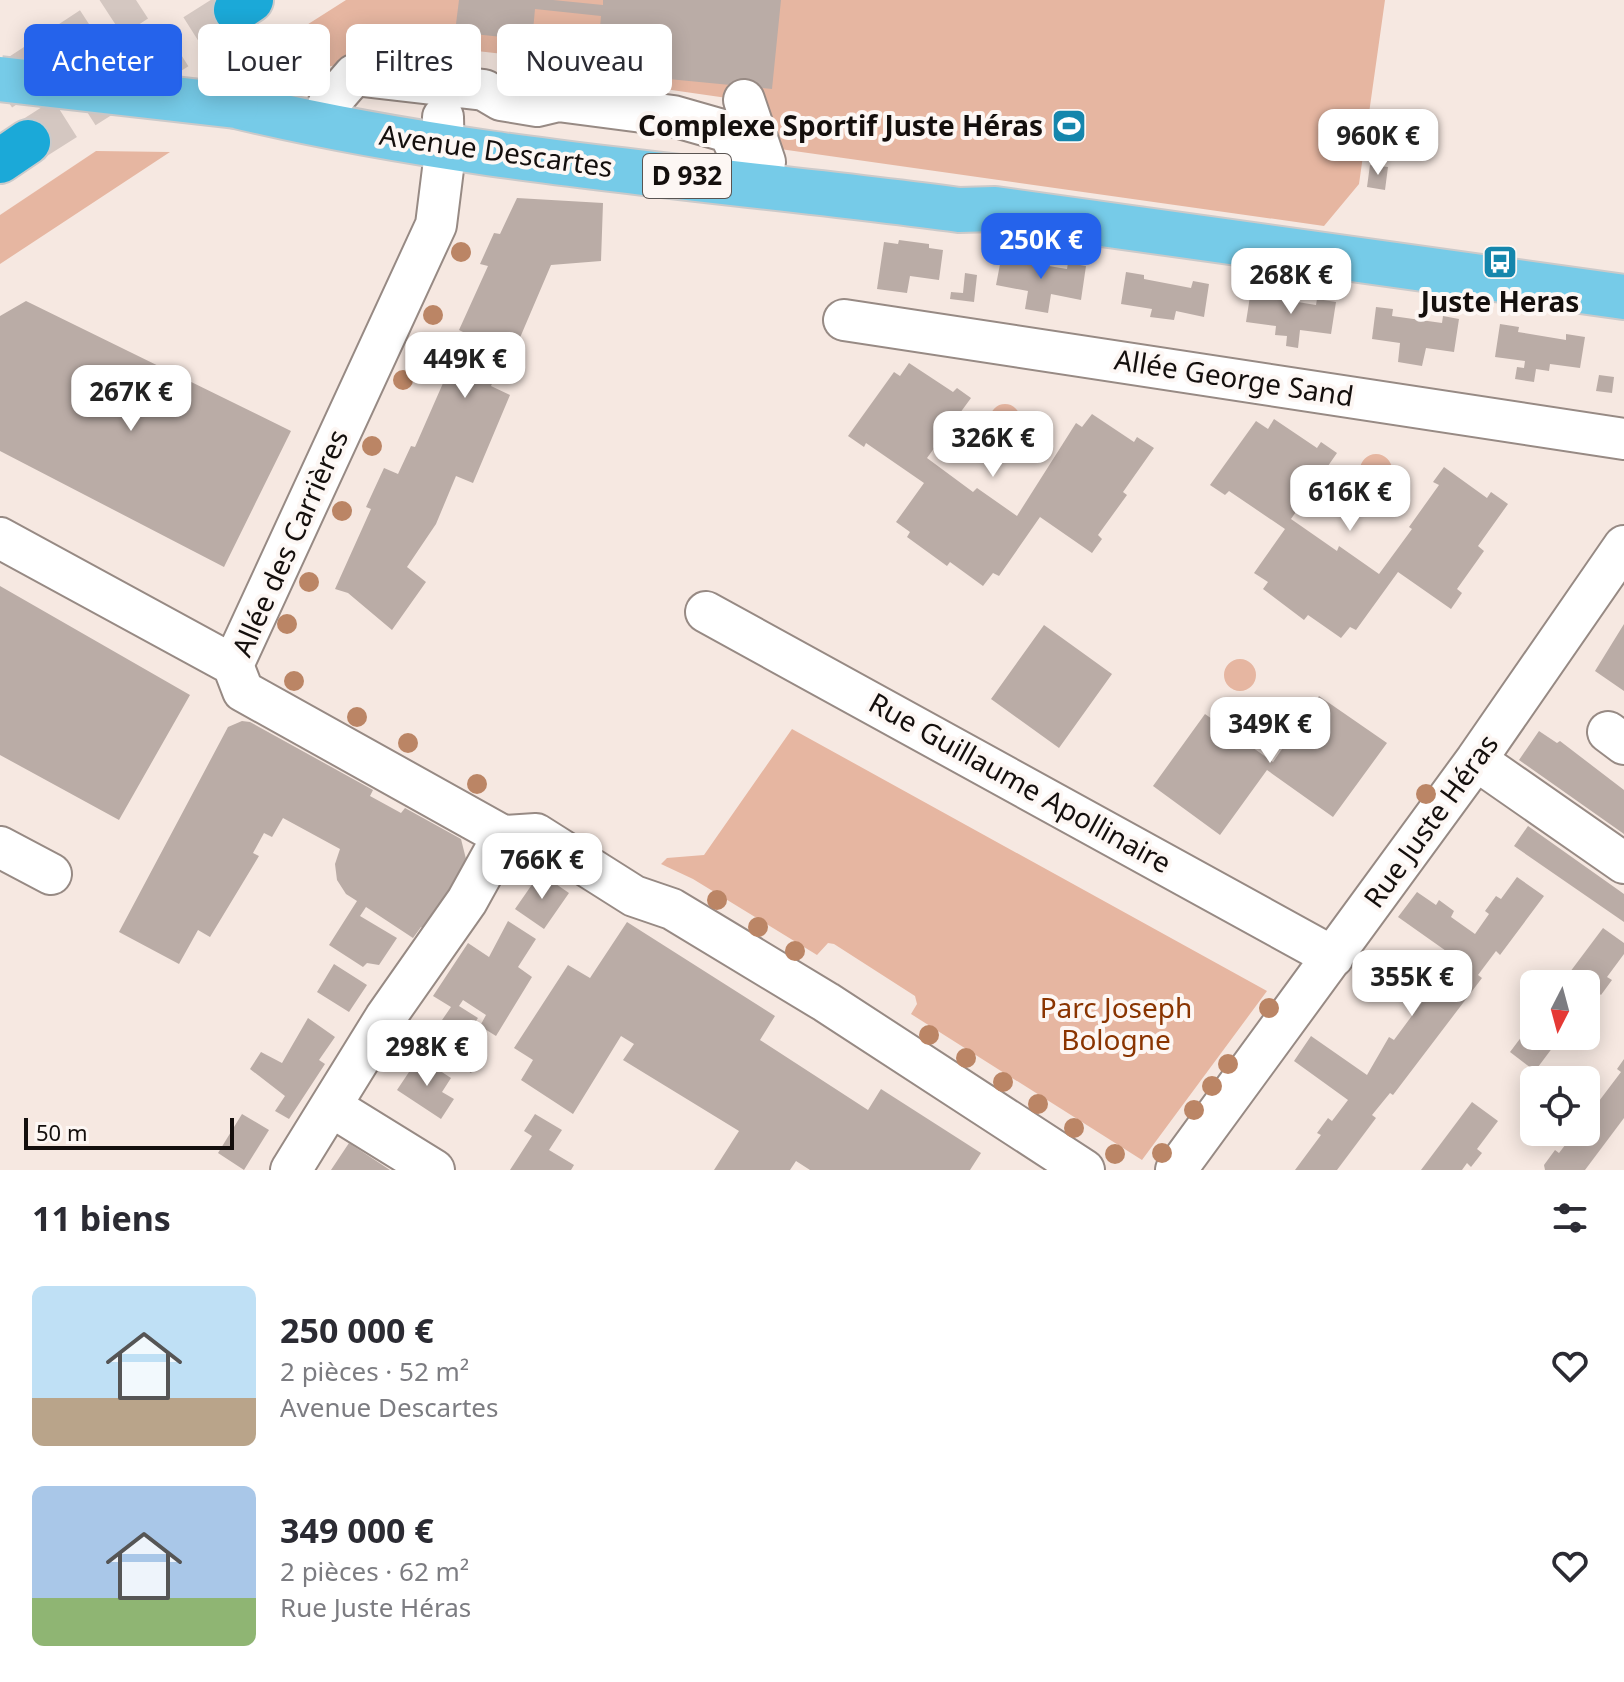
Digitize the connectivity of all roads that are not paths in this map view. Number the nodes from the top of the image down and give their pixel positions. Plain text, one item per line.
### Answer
1 (0, 79) edge
2 (744, 100) dead end
3 (328, 105) junction
4 (236, 106) junction
5 (444, 132) junction
6 (755, 164) junction
7 (995, 209) junction
8 (1624, 297) edge
9 (844, 320) dead end
10 (1624, 439) edge
11 (0, 538) edge
12 (1624, 546) edge
13 (706, 612) dead end
14 (233, 665) junction
15 (1476, 760) junction
16 (503, 836) junction
17 (0, 847) edge
18 (1624, 863) edge
19 (51, 874) dead end
20 (1333, 957) junction
21 (332, 1107) junction
22 (291, 1170) edge
23 (434, 1170) edge
24 (1084, 1170) edge
25 (1176, 1170) edge

1 - 4 main road, Avenue Descartes / D 932, bridge
2 - 6 street
3 - 4 main road, Avenue Descartes / D 932
3 - 5 main road, Avenue Descartes / D 932
3 - 6 street
4 - 5 main road, Avenue Descartes / D 932
5 - 6 main road, Avenue Descartes / D 932
5 - 7 main road, Avenue Descartes / D 932
5 - 14 street, Allée des Carrières
6 - 7 main road, Avenue Descartes / D 932
7 - 8 main road, Avenue Descartes / D 932
9 - 10 street, Allée George Sand
11 - 14 street
12 - 15 street, Rue Juste Héras
13 - 20 street, Rue Guillaume Apollinaire
14 - 16 street, Allée des Carrières
15 - 18 street
15 - 20 street, Rue Juste Héras
16 - 21 street
16 - 24 street
17 - 19 street
20 - 25 street, Rue Juste Héras
21 - 22 street
21 - 23 street

